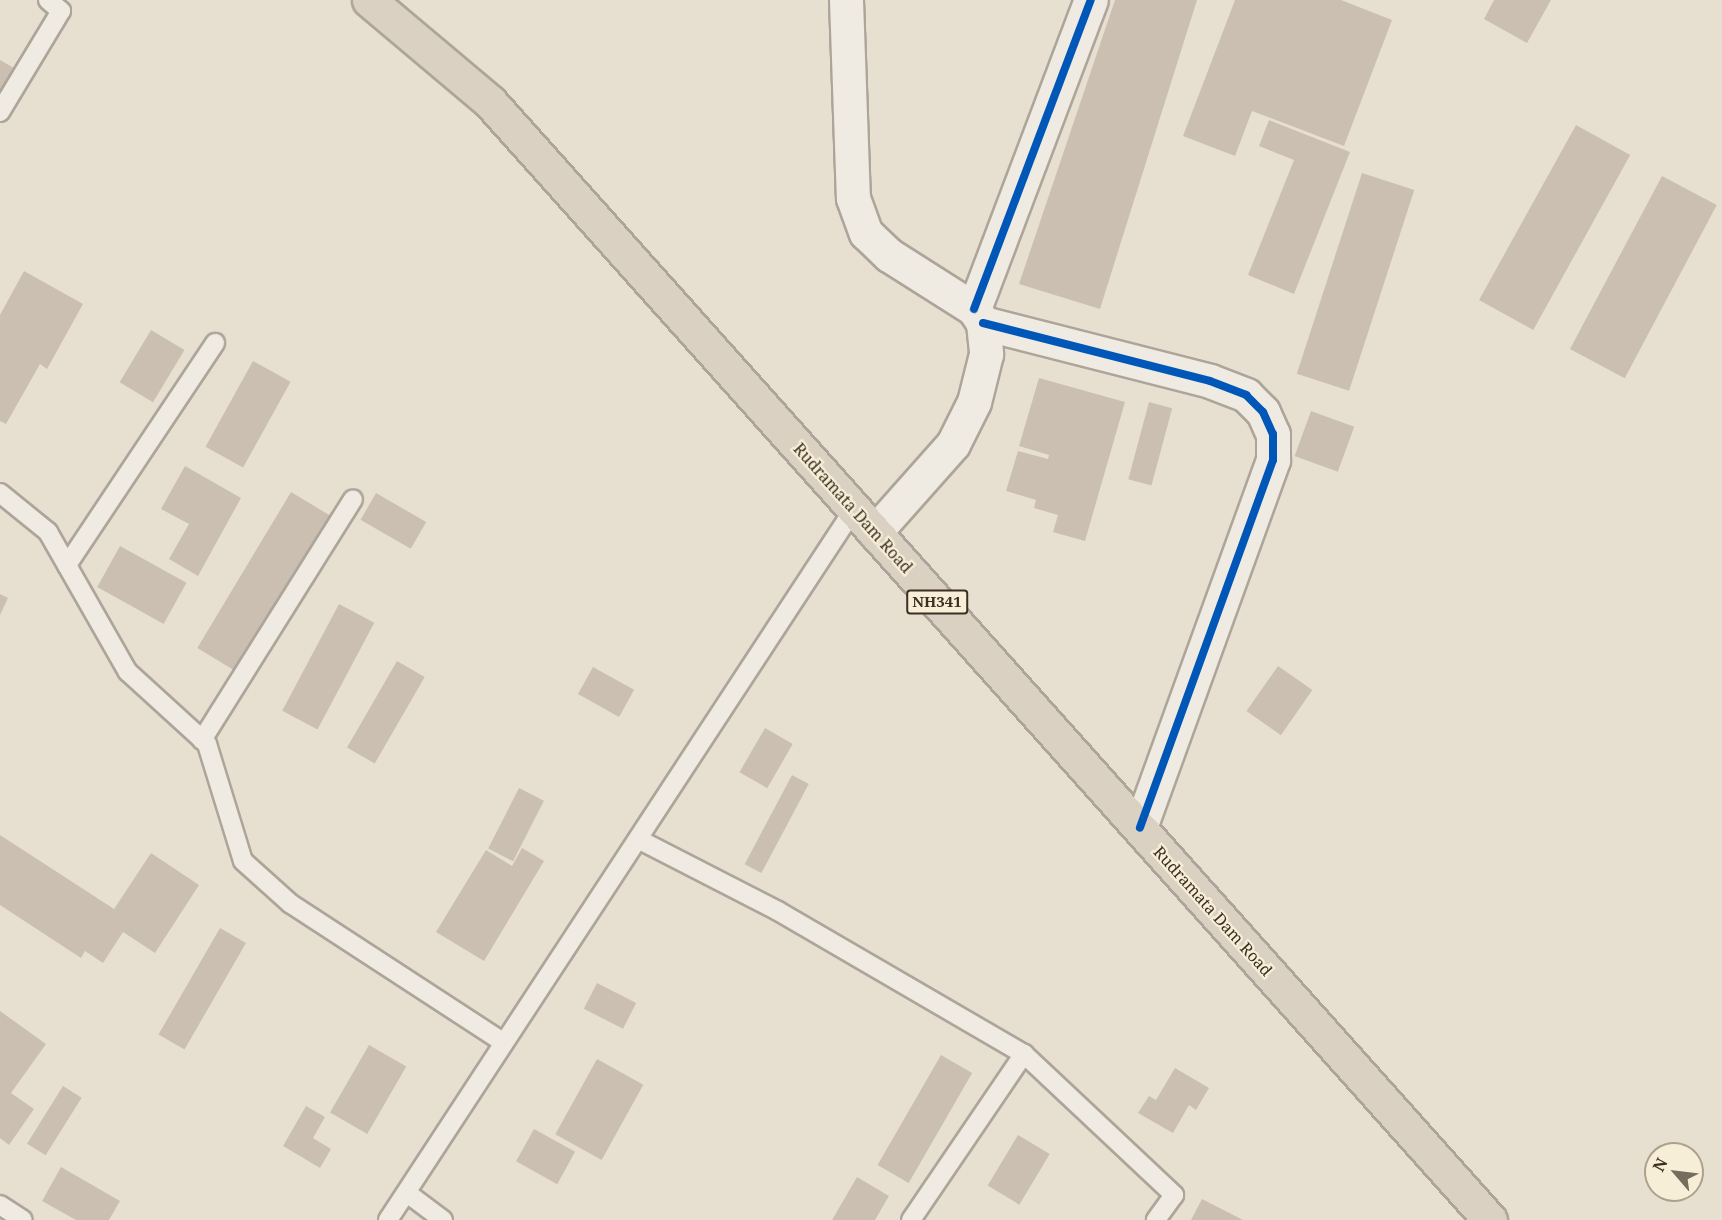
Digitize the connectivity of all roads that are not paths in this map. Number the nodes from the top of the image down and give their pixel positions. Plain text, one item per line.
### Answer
1 (48, 0) edge
2 (369, 0) edge
3 (846, 0) edge
4 (1091, 0) edge
5 (0, 112) edge
6 (979, 316) junction
7 (215, 343) dead end
8 (0, 493) edge
9 (353, 499) dead end
10 (864, 520) junction
11 (67, 565) junction
12 (202, 740) junction
13 (1140, 828) junction
14 (640, 840) junction
15 (503, 1042) junction
16 (1024, 1054) junction
17 (407, 1193) junction
18 (0, 1205) edge
19 (22, 1220) edge
20 (388, 1220) edge
21 (443, 1220) edge
22 (911, 1220) edge
23 (1156, 1220) edge
24 (1490, 1220) edge

1 - 5 lane
2 - 10 highway, Rudramata Dam Road / NH341
3 - 6 street
4 - 6 street
6 - 10 street
6 - 13 street
7 - 11 lane
8 - 11 lane
9 - 12 lane
10 - 13 highway, Rudramata Dam Road / NH341
10 - 14 lane
11 - 12 lane
12 - 15 lane
13 - 24 highway, Rudramata Dam Road / NH341
14 - 15 lane
14 - 16 lane
15 - 17 lane
16 - 22 lane
16 - 23 lane
17 - 20 lane
17 - 21 lane
18 - 19 lane

